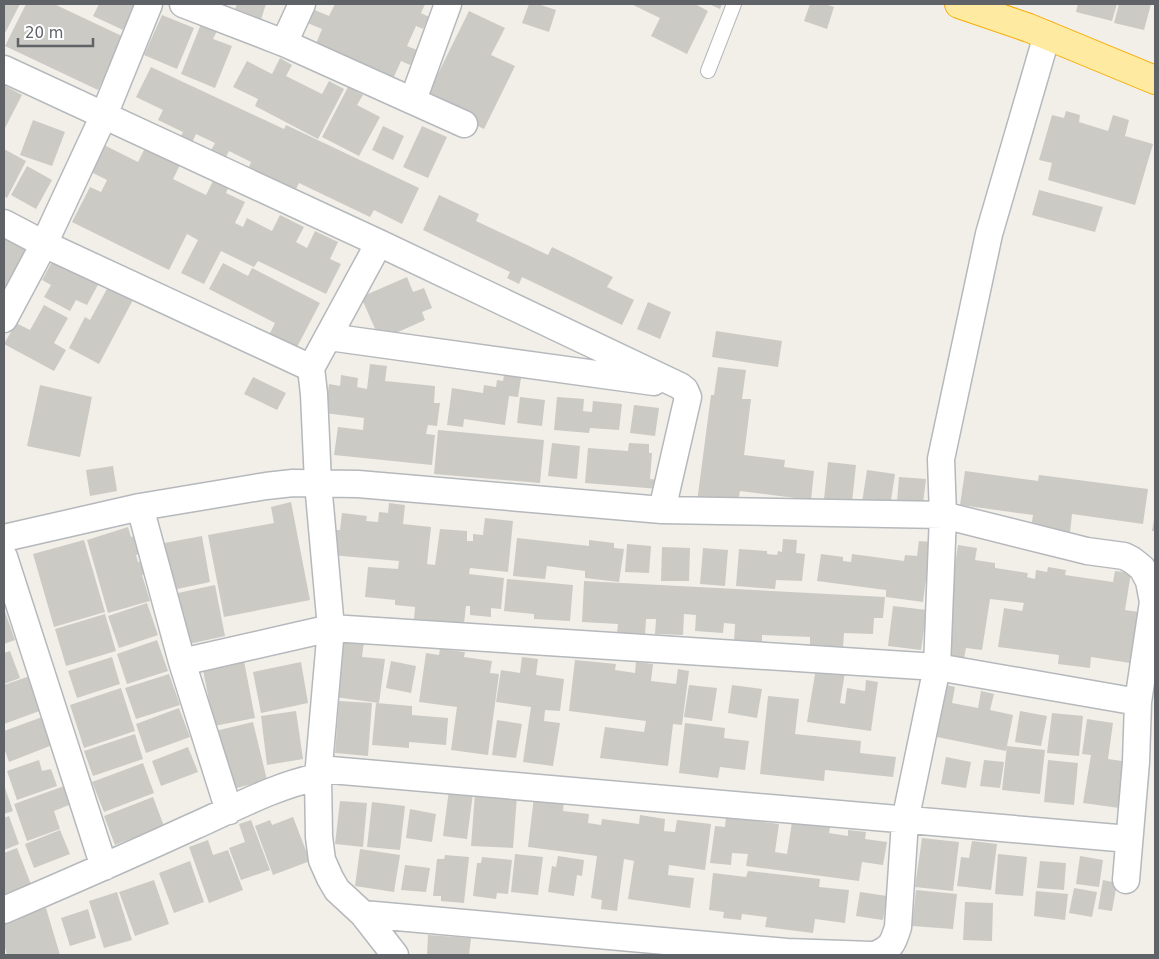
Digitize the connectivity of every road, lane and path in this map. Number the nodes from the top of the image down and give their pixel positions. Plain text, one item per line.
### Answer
1 (149, 4) edge
2 (183, 4) edge
3 (302, 4) edge
4 (448, 4) edge
5 (734, 4) edge
6 (959, 4) edge
7 (1047, 35) junction
8 (284, 43) junction
9 (4, 69) edge
10 (708, 70) dead end
11 (1155, 80) edge
12 (413, 100) junction
13 (104, 115) junction
14 (464, 124) dead end
15 (4, 223) edge
16 (379, 243) junction
17 (44, 244) junction
18 (4, 319) edge
19 (329, 337) junction
20 (311, 368) junction
21 (680, 386) junction
22 (318, 483) junction
23 (140, 507) junction
24 (662, 510) junction
25 (943, 514) junction
26 (4, 538) edge
27 (4, 557) edge
28 (1154, 602) edge
29 (331, 628) junction
30 (182, 662) junction
31 (937, 666) junction
32 (1138, 702) junction
33 (1146, 763) edge
34 (319, 773) junction
35 (229, 811) junction
36 (905, 821) junction
37 (1128, 839) junction
38 (104, 867) junction
39 (1126, 880) dead end
40 (4, 910) edge
41 (363, 914) junction
42 (786, 954) edge
43 (395, 955) edge
44 (871, 955) edge
45 (875, 955) edge

1 - 13 street
2 - 8 street
3 - 8 street
4 - 12 street
5 - 10 lane
6 - 7 highway
7 - 11 highway
7 - 25 street
8 - 12 street
9 - 13 street
12 - 14 street
13 - 16 street
13 - 17 street
15 - 17 street
16 - 19 street
16 - 21 street
17 - 18 street
17 - 20 street
19 - 20 street
19 - 21 street
20 - 22 street
21 - 24 street
22 - 23 street
22 - 24 street
22 - 29 street
23 - 26 street
23 - 30 street
24 - 25 street
25 - 28 street
25 - 31 street
27 - 38 street
28 - 32 street
29 - 30 street
29 - 31 street
29 - 34 street
30 - 35 street
31 - 32 street
31 - 36 street
32 - 33 street
33 - 37 street
34 - 35 street
34 - 36 street
34 - 41 street
35 - 38 street
36 - 37 street
36 - 45 street
37 - 39 street
38 - 40 street
41 - 42 street
41 - 43 street
42 - 44 street

